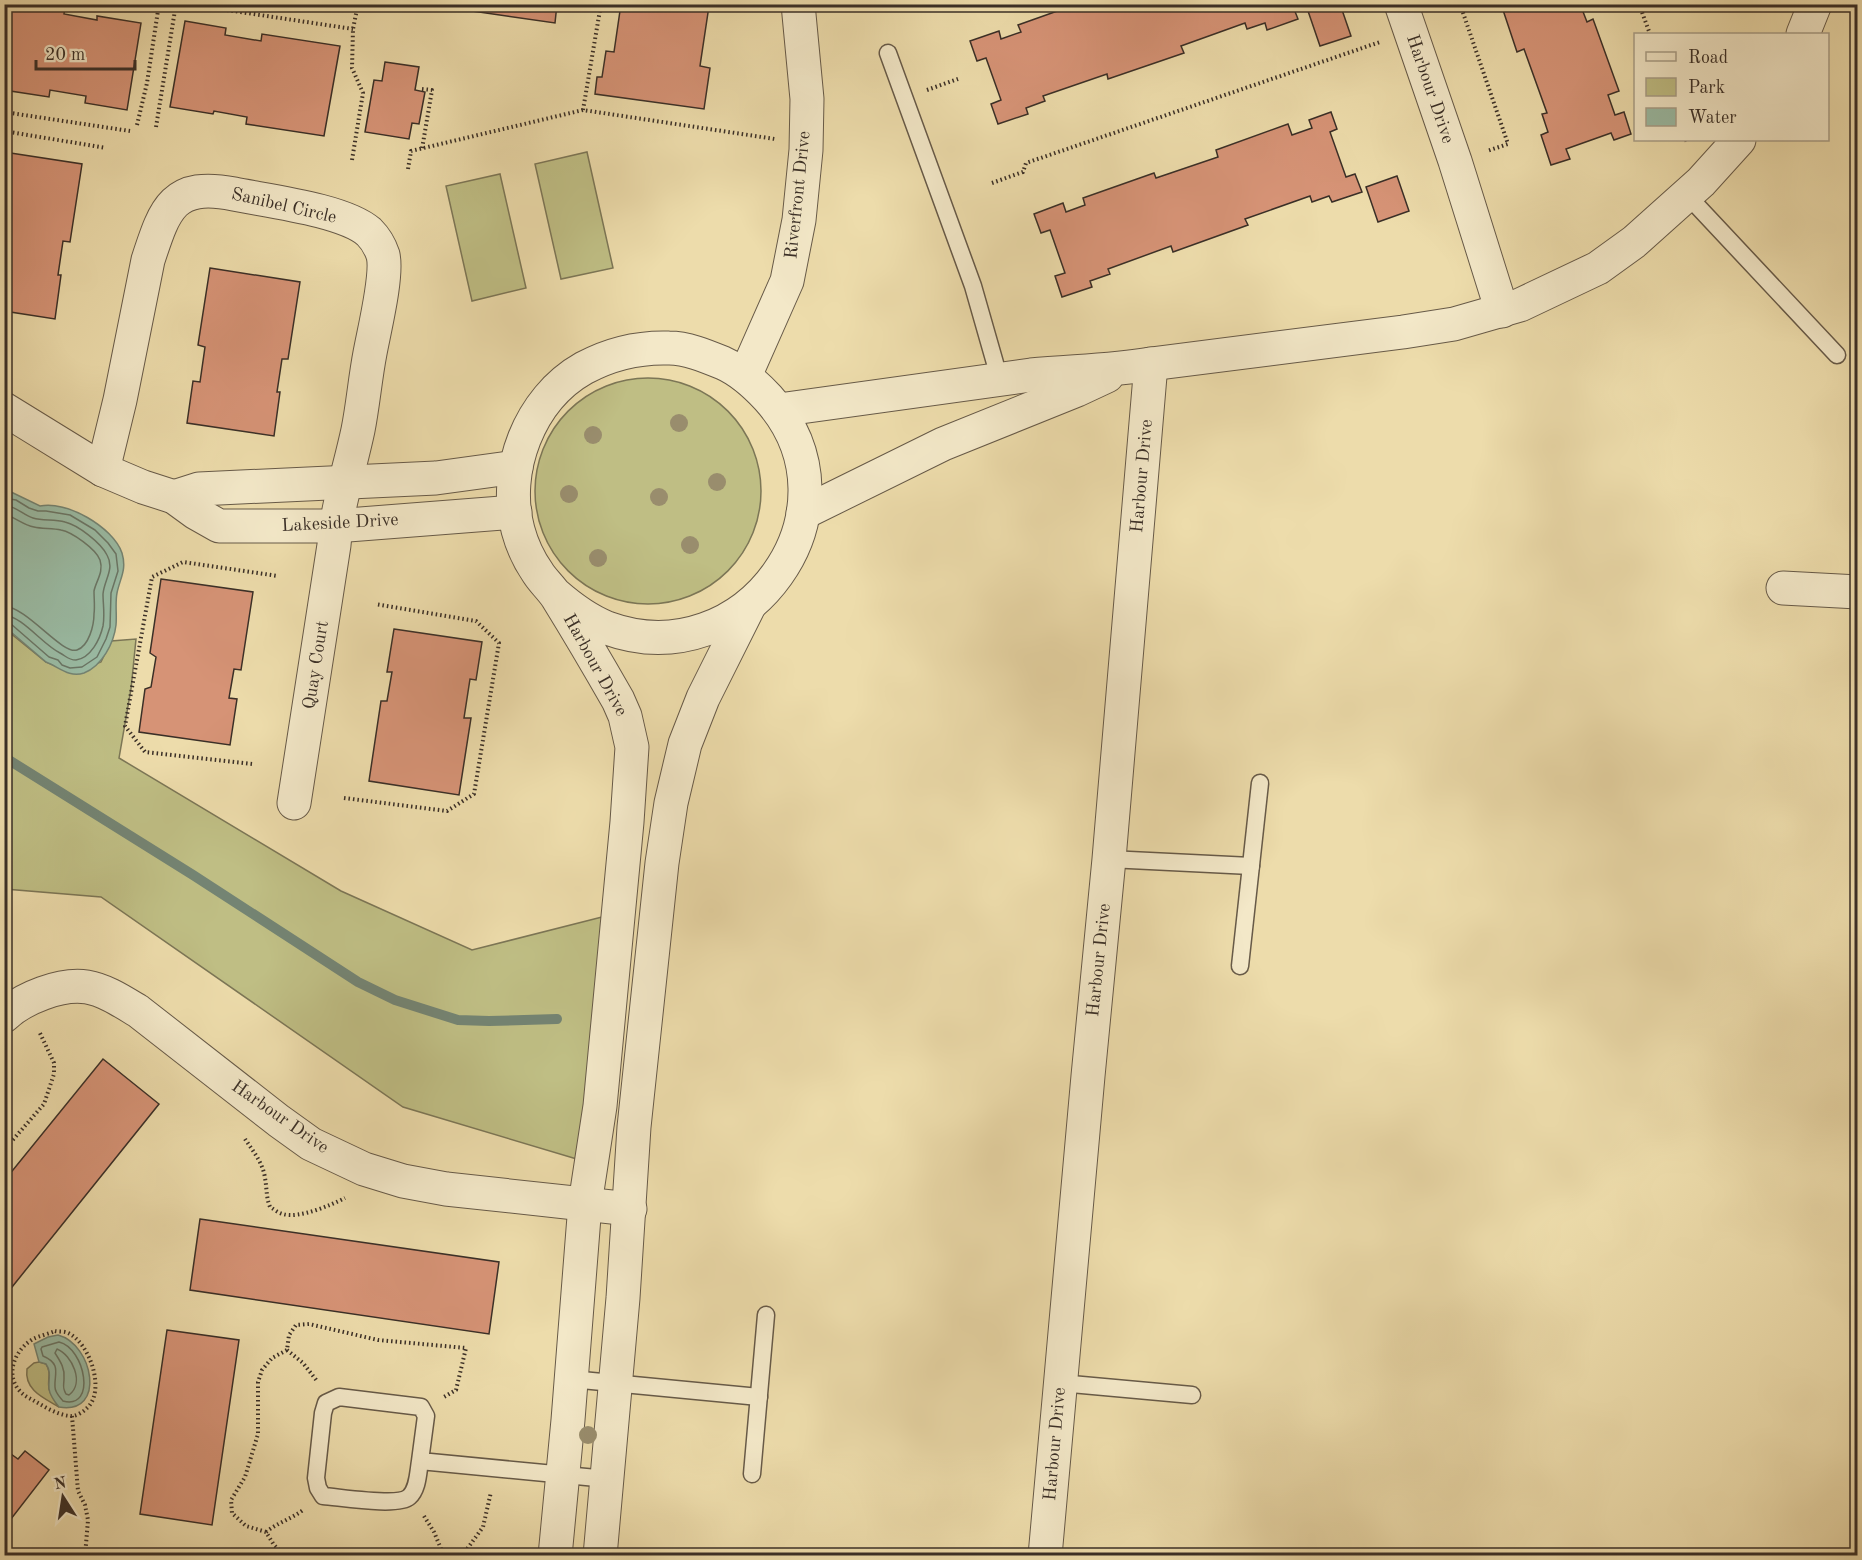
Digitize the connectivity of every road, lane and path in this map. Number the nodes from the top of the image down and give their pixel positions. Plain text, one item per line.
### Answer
1 (159, 4) edge
2 (176, 4) edge
3 (187, 4) edge
4 (358, 4) edge
5 (601, 4) edge
6 (798, 4) edge
7 (938, 4) edge
8 (1460, 4) edge
9 (1639, 4) edge
10 (1815, 4) edge
11 (935, 10) dead end
12 (1406, 18) edge
13 (353, 30) junction
14 (1650, 33) edge
15 (1803, 33) edge
16 (888, 53) dead end
17 (958, 79) dead end
18 (422, 88) dead end
19 (905, 99) junction
20 (583, 110) junction
21 (4, 112) edge
22 (137, 125) dead end
23 (156, 127) dead end
24 (4, 131) edge
25 (130, 131) dead end
26 (1738, 141) edge
27 (106, 148) dead end
28 (422, 149) junction
29 (806, 150) junction
30 (352, 160) dead end
31 (1455, 161) junction
32 (408, 169) dead end
33 (992, 183) dead end
34 (1687, 195) junction
35 (1502, 311) junction
36 (1837, 355) dead end
37 (1151, 364) junction
38 (1119, 370) junction
39 (745, 375) junction
40 (998, 380) junction
41 (4, 409) edge
42 (779, 410) junction
43 (516, 468) junction
44 (103, 470) junction
45 (346, 483) junction
46 (174, 497) junction
47 (515, 512) junction
48 (803, 513) junction
49 (335, 526) junction
50 (278, 576) dead end
51 (1783, 588) dead end
52 (1857, 592) edge
53 (555, 594) junction
54 (375, 604) dead end
55 (749, 606) junction
56 (252, 764) dead end
57 (1260, 783) dead end
58 (344, 798) dead end
59 (294, 803) dead end
60 (623, 854) junction
61 (663, 857) junction
62 (1109, 859) junction
63 (1251, 866) junction
64 (1240, 966) dead end
65 (14, 1008) edge
66 (243, 1092) junction
67 (4, 1150) edge
68 (375, 1172) junction
69 (585, 1204) junction
70 (630, 1209) junction
71 (766, 1315) dead end
72 (287, 1350) dead end
73 (12, 1376) junction
74 (4, 1377) edge
75 (571, 1379) junction
76 (1060, 1383) junction
77 (616, 1384) junction
78 (1192, 1395) dead end
79 (759, 1397) junction
80 (332, 1400) junction
81 (72, 1416) junction
82 (420, 1461) junction
83 (496, 1468) junction
84 (752, 1473) dead end
85 (563, 1475) junction
86 (607, 1479) junction
87 (323, 1496) junction
88 (411, 1496) junction
89 (266, 1532) dead end
90 (85, 1556) edge
91 (444, 1556) edge
92 (462, 1556) edge
93 (555, 1556) edge
94 (600, 1556) edge
95 (1045, 1556) edge

1 - 22 path
2 - 23 path
3 - 13 path
4 - 13 path
5 - 20 path
6 - 29 street, Riverfront Drive
7 - 11 path
8 - 31 path
9 - 14 path
10 - 15 street
12 - 31 street, Harbour Drive
12 - 33 path
13 - 30 path
16 - 19 lane
17 - 19 path
18 - 28 path
19 - 40 lane
20 - 28 path
20 - 29 path
21 - 25 path
24 - 27 path
26 - 34 street
28 - 32 path
29 - 39 street, Riverfront Drive
31 - 35 street, Harbour Drive
34 - 35 street
34 - 36 lane
35 - 37 street
37 - 38 street
37 - 62 street, Harbour Drive
38 - 40 street
38 - 48 street
39 - 42 street, Harbour Drive
39 - 43 street, Harbour Drive
40 - 42 street
41 - 44 street, Lakeside Drive
42 - 48 street, Harbour Drive
43 - 45 street
43 - 47 street, Harbour Drive
44 - 45 street, Sanibel Circle
44 - 46 street, Lakeside Drive
45 - 46 street
45 - 49 street, Sanibel Circle
46 - 49 street, Lakeside Drive
47 - 49 street, Lakeside Drive
47 - 53 street, Harbour Drive
48 - 55 street, Harbour Drive
49 - 59 street, Quay Court
50 - 56 path
51 - 52 street
53 - 55 street
53 - 60 street, Harbour Drive
54 - 58 path
55 - 61 street
57 - 63 lane
60 - 61 street
60 - 69 street, Harbour Drive
61 - 70 street
62 - 63 lane
62 - 76 street, Harbour Drive
63 - 64 lane
65 - 66 street, Harbour Drive
65 - 67 path
66 - 68 street, Harbour Drive
66 - 68 path
68 - 69 street, Harbour Drive
69 - 70 street, Harbour Drive
69 - 75 street, Harbour Drive
70 - 77 street
71 - 79 lane
72 - 80 path
73 - 74 path
73 - 81 path
73 - 81 path
75 - 77 lane
75 - 85 street, Harbour Drive
76 - 78 lane
76 - 95 street, Harbour Drive
77 - 79 lane
77 - 86 street
79 - 84 lane
80 - 82 lane
80 - 87 lane
81 - 90 path
82 - 83 lane
82 - 88 lane
83 - 85 lane
83 - 92 path
85 - 86 lane
85 - 93 street, Harbour Drive
86 - 94 street
87 - 88 lane
87 - 89 path
88 - 91 path

